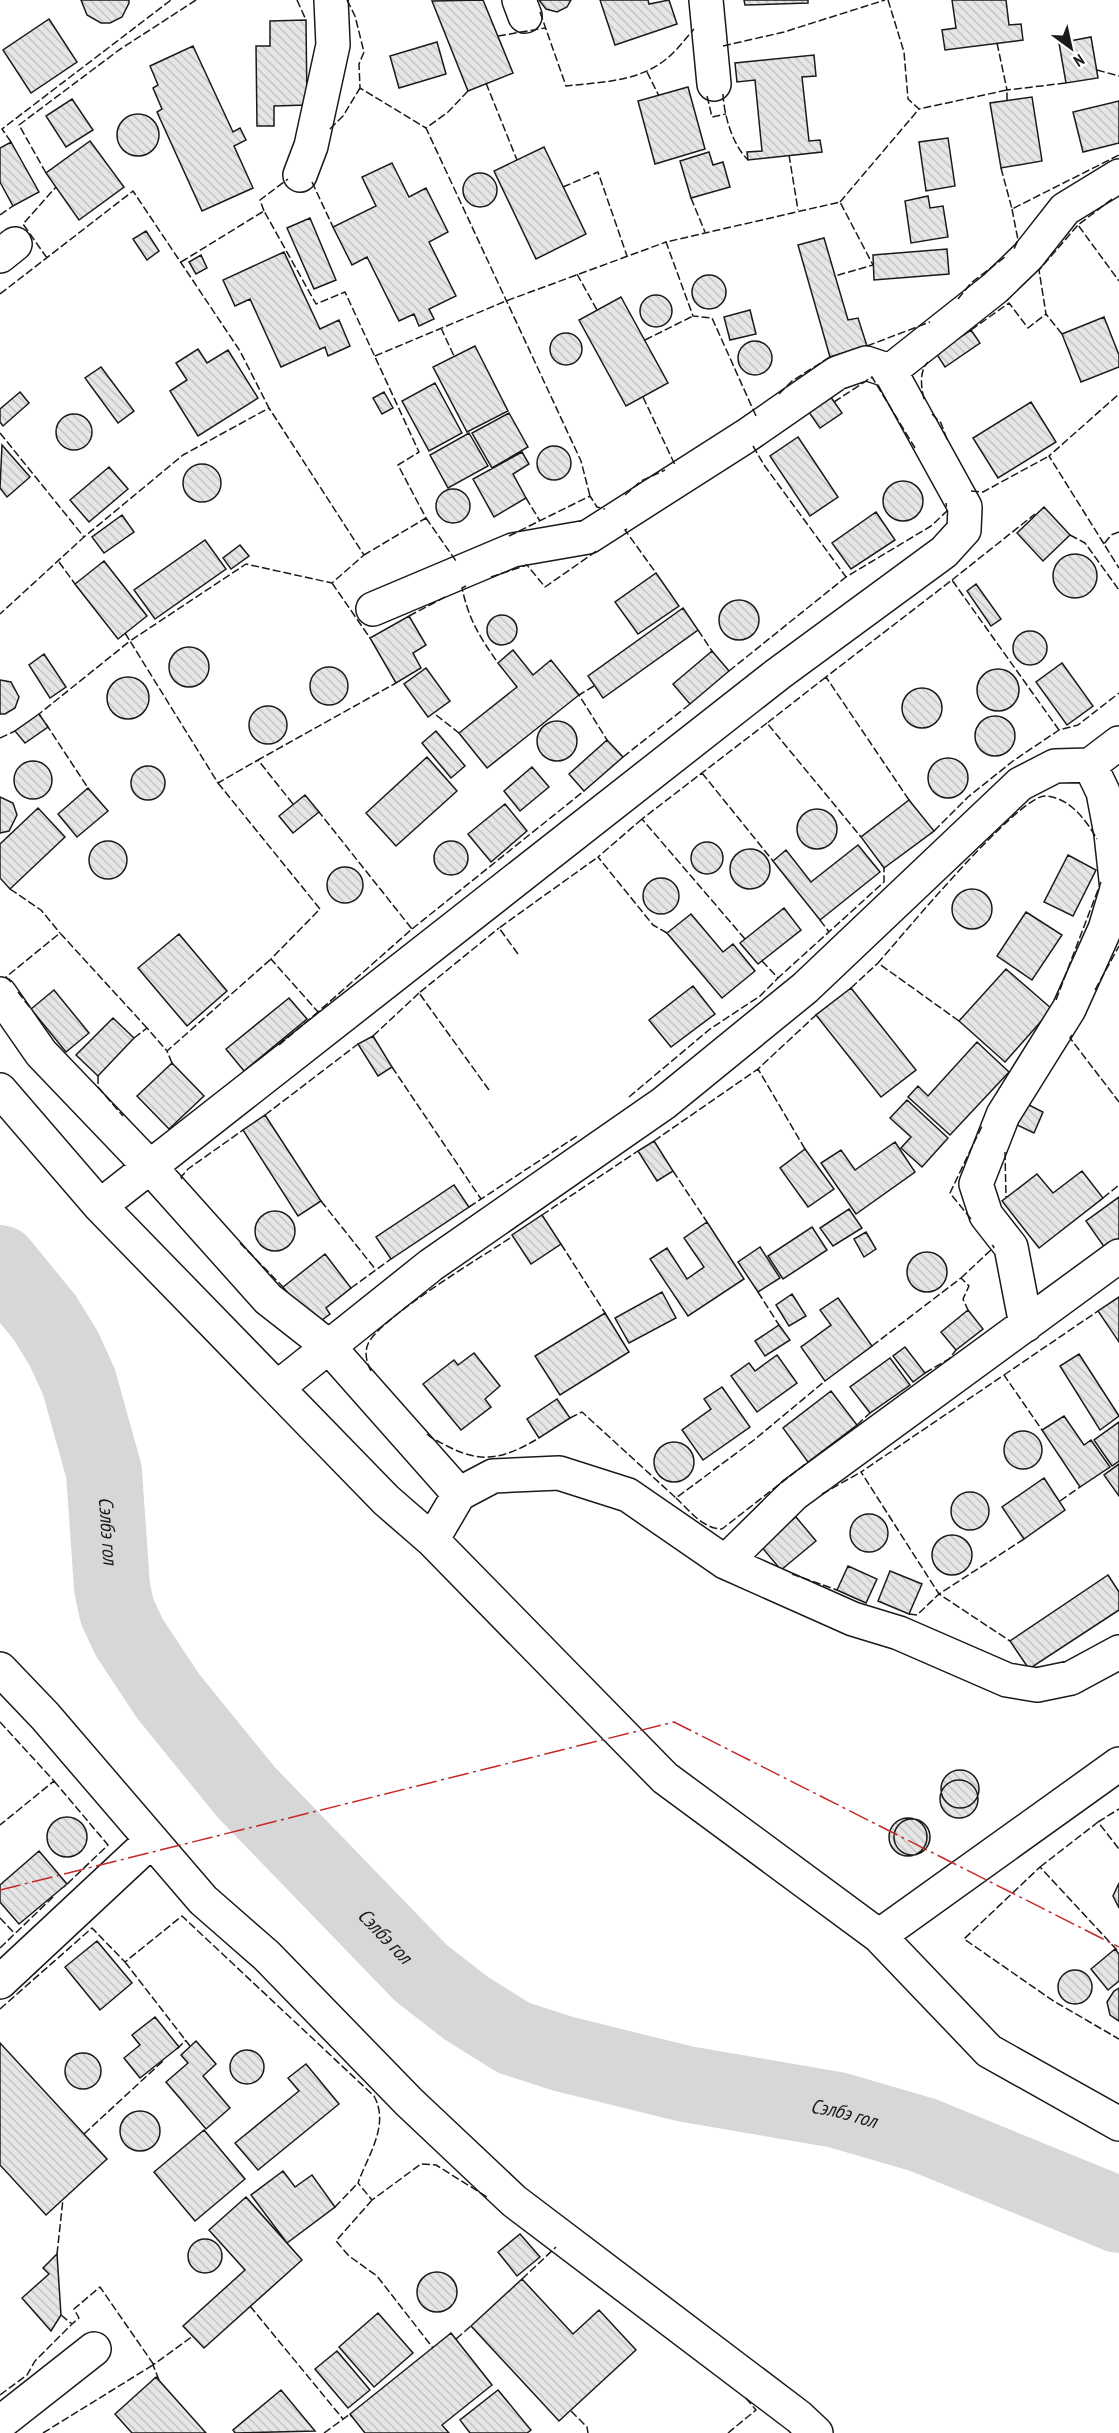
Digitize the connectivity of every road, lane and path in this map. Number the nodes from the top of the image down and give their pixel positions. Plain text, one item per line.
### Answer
1 (331, 0) edge
2 (706, 0) edge
3 (714, 84) dead end
4 (300, 175) dead end
5 (1119, 176) edge
6 (891, 370) junction
7 (373, 609) dead end
8 (1119, 742) edge
9 (1090, 765) junction
10 (0, 994) edge
11 (0, 1090) edge
12 (150, 1167) junction
13 (100, 1206) junction
14 (1119, 1256) edge
15 (1026, 1325) junction
16 (328, 1346) junction
17 (277, 1388) junction
18 (459, 1494) junction
19 (432, 1540) junction
20 (725, 1562) junction
21 (1119, 1652) edge
22 (0, 1669) edge
23 (1119, 1764) edge
24 (151, 1841) junction
25 (879, 1936) junction
26 (0, 1982) edge
27 (1119, 2124) edge
28 (94, 2349) dead end
29 (0, 2423) edge
30 (796, 2428) edge

1 - 4 street
2 - 3 street
5 - 6 street
6 - 7 street
6 - 12 street
8 - 9 street
9 - 15 street
9 - 16 street
10 - 12 street
11 - 13 street
12 - 13 street
12 - 16 street
13 - 17 street
14 - 15 street
15 - 20 street
16 - 17 street
16 - 18 street
17 - 19 street
18 - 19 street
18 - 20 street
19 - 25 street
20 - 21 street
22 - 24 street
23 - 25 street
24 - 26 street
24 - 30 street
25 - 27 street
28 - 29 street

